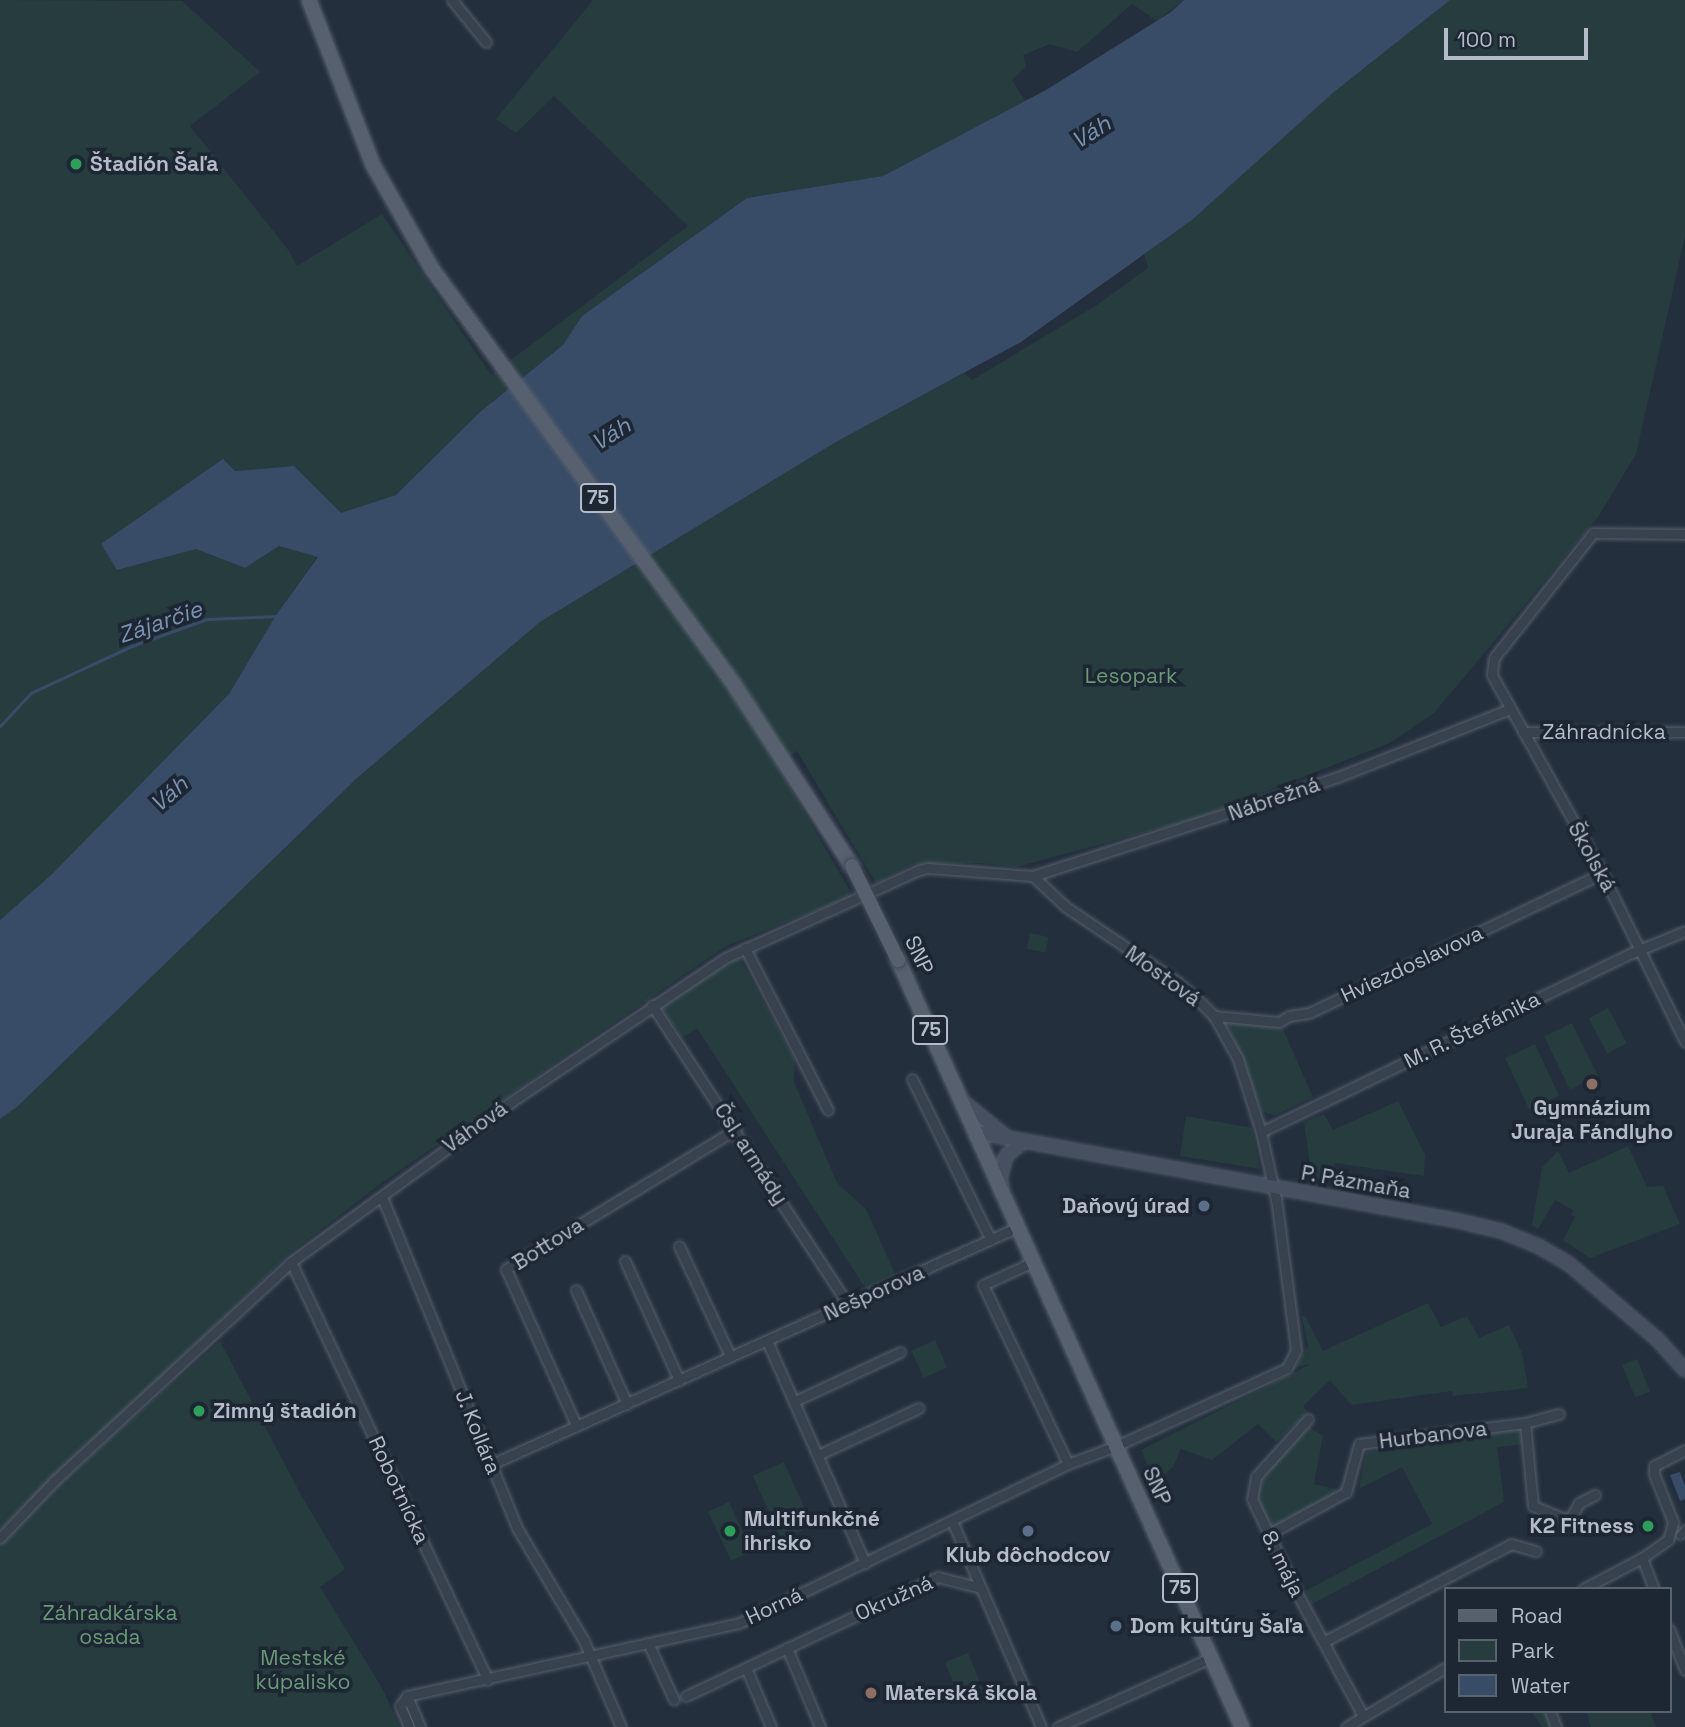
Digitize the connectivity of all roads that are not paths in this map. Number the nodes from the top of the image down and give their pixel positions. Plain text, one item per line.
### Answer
1 (309, 0) edge
2 (452, 0) edge
3 (486, 42) dead end
4 (1685, 534) edge
5 (1510, 709) junction
6 (1522, 732) junction
7 (1685, 732) edge
8 (1602, 873) junction
9 (1033, 876) junction
10 (1685, 931) edge
11 (745, 948) junction
12 (1641, 950) junction
13 (652, 1005) junction
14 (1214, 1016) junction
15 (1685, 1042) edge
16 (912, 1079) dead end
17 (962, 1101) junction
18 (828, 1110) dead end
19 (736, 1129) junction
20 (975, 1132) junction
21 (1261, 1132) junction
22 (1008, 1138) junction
23 (1024, 1141) junction
24 (1274, 1187) junction
25 (1003, 1196) junction
26 (382, 1197) junction
27 (1018, 1227) junction
28 (990, 1240) junction
29 (679, 1245) dead end
30 (625, 1261) dead end
31 (291, 1262) junction
32 (1033, 1262) junction
33 (576, 1290) dead end
34 (848, 1305) junction
35 (767, 1341) junction
36 (900, 1352) dead end
37 (730, 1356) junction
38 (1685, 1370) edge
39 (679, 1380) junction
40 (795, 1401) junction
41 (626, 1404) junction
42 (919, 1408) dead end
43 (1559, 1414) dead end
44 (1308, 1419) dead end
45 (1525, 1423) junction
46 (576, 1425) junction
47 (1108, 1429) junction
48 (1132, 1439) junction
49 (1116, 1446) junction
50 (1685, 1450) edge
51 (818, 1455) junction
52 (492, 1464) junction
53 (1068, 1464) junction
54 (1595, 1495) dead end
55 (952, 1521) junction
56 (1679, 1532) edge
57 (1269, 1534) junction
58 (0, 1538) edge
59 (1536, 1551) dead end
60 (1642, 1558) junction
61 (865, 1563) junction
62 (1587, 1587) edge
63 (1653, 1587) edge
64 (981, 1588) junction
65 (1671, 1634) edge
66 (1325, 1641) junction
67 (649, 1645) junction
68 (787, 1648) junction
69 (592, 1657) junction
70 (1210, 1658) junction
71 (746, 1668) junction
72 (1444, 1669) edge
73 (1685, 1670) edge
74 (488, 1680) junction
75 (407, 1696) junction
76 (686, 1696) dead end
77 (674, 1700) dead end
78 (1363, 1716) junction
79 (409, 1727) edge
80 (420, 1727) edge
81 (621, 1727) edge
82 (772, 1727) edge
83 (820, 1727) edge
84 (1041, 1727) edge
85 (1058, 1727) edge
86 (1242, 1727) edge
87 (1346, 1727) edge

1 - 17 main road, SNP / 75, bridge
2 - 3 street
4 - 5 street, Školská
5 - 6 street, Školská
5 - 9 street, Nábrežná
6 - 7 street, Záhradnícka
6 - 8 street, Školská
8 - 12 street, Školská
8 - 14 street, Hviezdoslavova
9 - 11 street, Váhová
9 - 14 street, Mostová
10 - 12 street, M. R. Štefánika
11 - 13 street, Váhová
11 - 18 street
12 - 15 street, Školská
12 - 21 street, M. R. Štefánika
13 - 19 street, Čsl. armády
13 - 26 street, Váhová
14 - 21 street, Mostová
16 - 28 street
17 - 20 main road, SNP / 75
17 - 22 main road
19 - 34 street, Čsl. armády
19 - 46 street, Bottova
20 - 22 main road, P. Pázmaňa
20 - 25 main road, SNP / 75
21 - 24 street, Mostová
22 - 23 main road, P. Pázmaňa
23 - 24 main road, P. Pázmaňa
23 - 25 main road
24 - 38 main road, P. Pázmaňa
24 - 48 street, Mostová
25 - 27 main road, SNP / 75
26 - 31 street, Váhová
26 - 52 street, J. Kollára
27 - 28 street, Nešporova
27 - 32 main road, SNP / 75
28 - 34 street, Nešporova
29 - 37 street
30 - 39 street
31 - 58 street, Váhová
31 - 74 street, Robotnícka
32 - 47 main road, SNP / 75
32 - 53 street
33 - 41 street
34 - 35 street, Nešporova
35 - 37 street, Nešporova
35 - 40 street
36 - 40 street
37 - 39 street, Nešporova
39 - 41 street, Nešporova
40 - 51 street
41 - 46 street, Nešporova
42 - 51 street
43 - 45 street, Hurbanova
44 - 57 street, 8. mája
45 - 54 street
45 - 57 street, Hurbanova
46 - 52 street, Nešporova
47 - 48 street
47 - 49 main road, SNP / 75
48 - 49 street, Horná
49 - 53 street, Horná
49 - 70 main road, SNP / 75
50 - 56 street
51 - 61 street
52 - 69 street, J. Kollára
53 - 55 street, Horná
55 - 61 street, Horná
55 - 64 street
56 - 60 street
57 - 66 street, 8. mája
59 - 66 street
60 - 62 street
60 - 63 street
61 - 67 street, Horná
64 - 68 street, Okružná
64 - 84 street
65 - 73 street
66 - 78 street, 8. mája
67 - 69 street, Horná
67 - 77 street
68 - 71 street, Okružná
68 - 83 street
69 - 74 street, Horná
69 - 81 street, J. Kollára
70 - 85 street
70 - 86 main road, SNP / 75
71 - 76 street, Okružná
71 - 82 street
72 - 78 street
74 - 75 street, Horná
75 - 79 street
75 - 80 street
78 - 87 street

